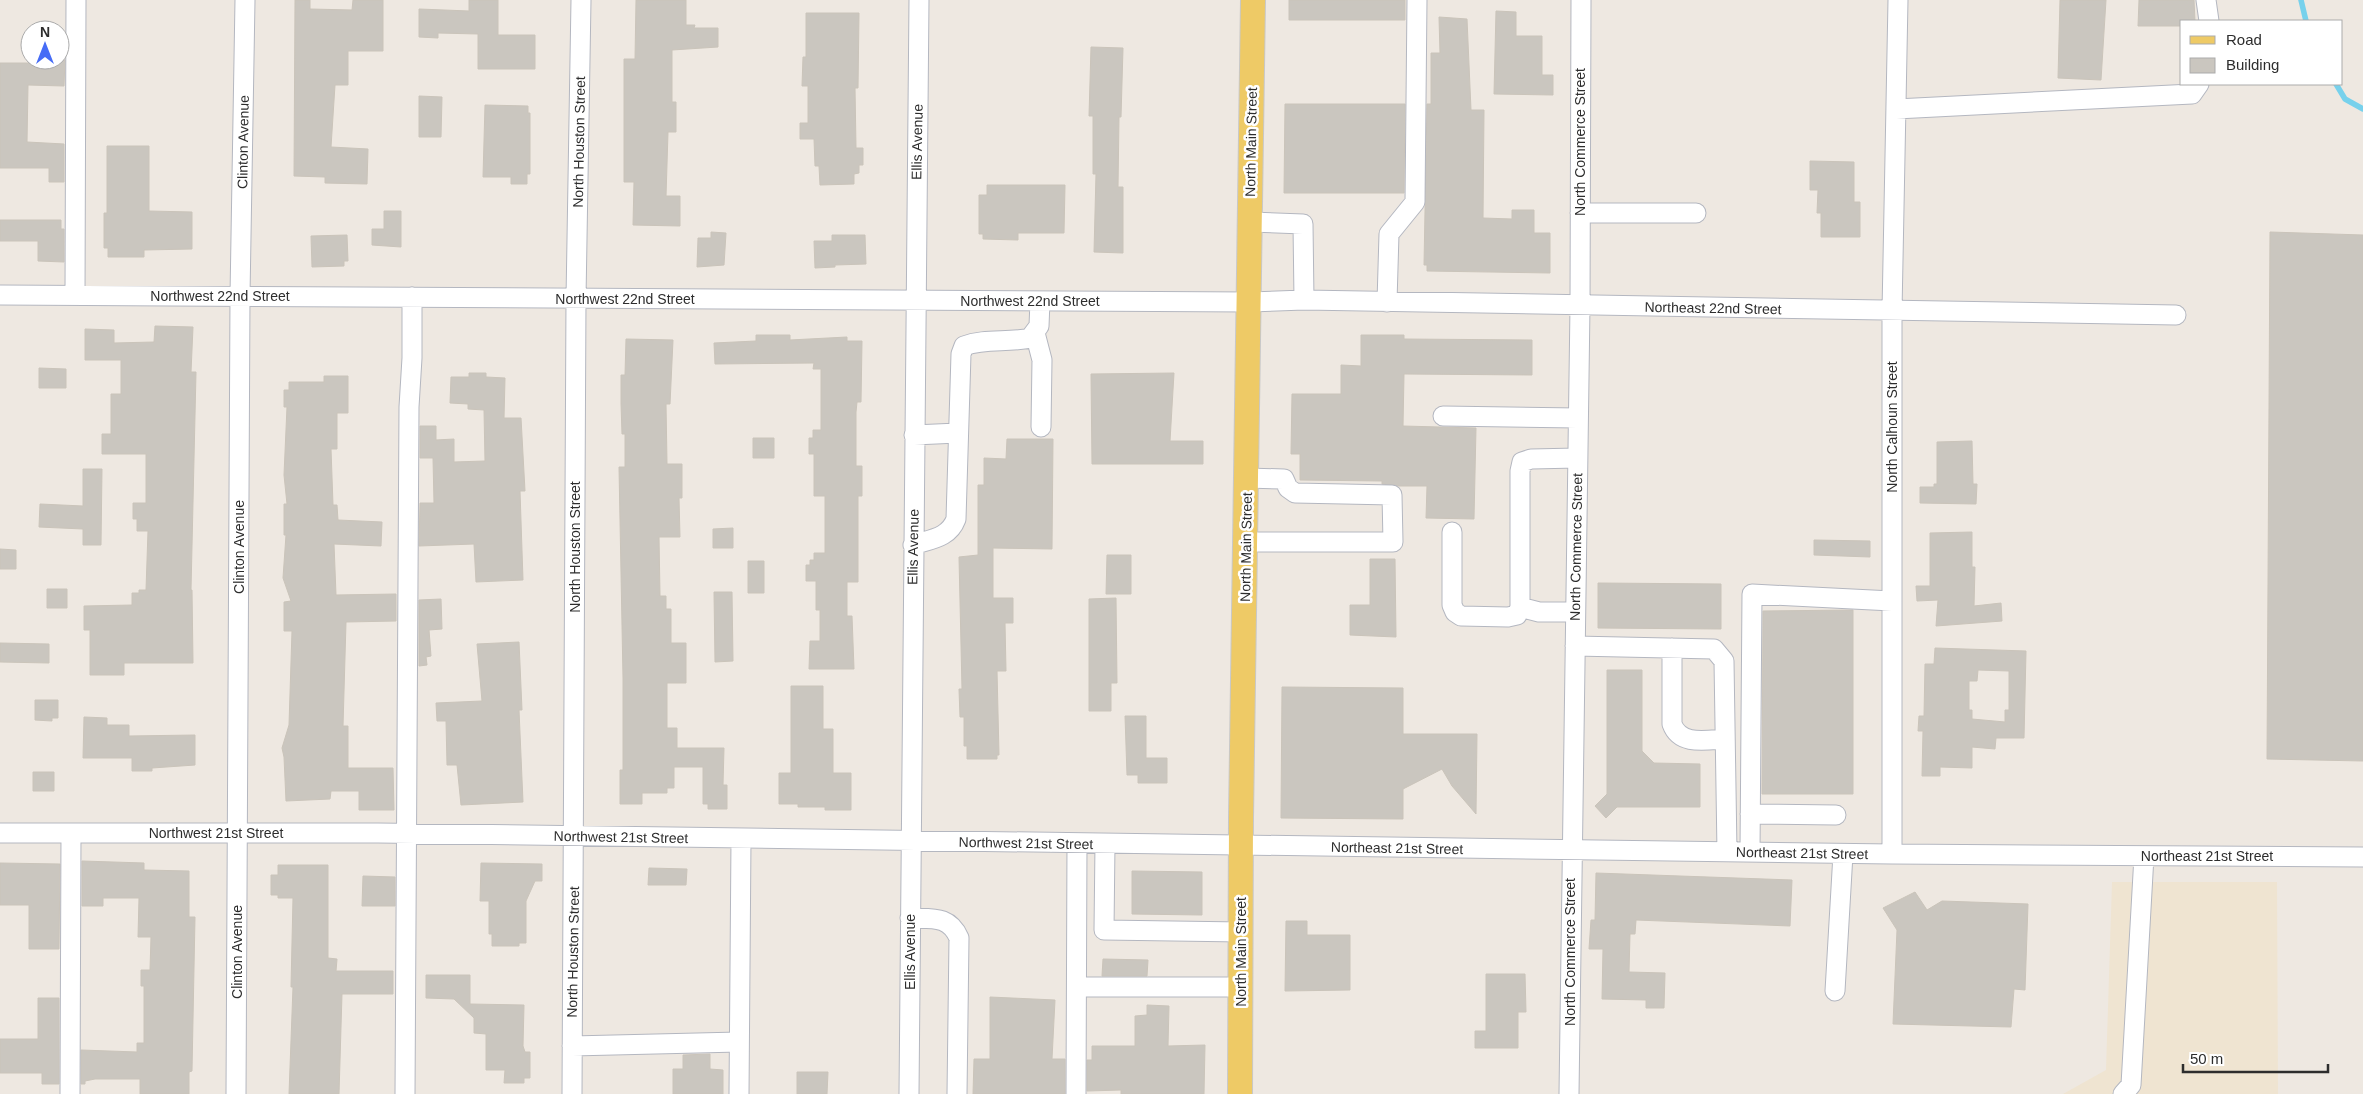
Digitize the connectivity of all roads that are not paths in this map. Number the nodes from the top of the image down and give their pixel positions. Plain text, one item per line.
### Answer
1 (76, 0) edge
2 (245, 0) edge
3 (581, 0) edge
4 (919, 0) edge
5 (1252, 0) edge
6 (1417, 0) edge
7 (1581, 0) edge
8 (1898, 0) edge
9 (2206, 0) edge
10 (2209, 20) edge
11 (2198, 85) edge
12 (1896, 109) junction
13 (1580, 213) junction
14 (1696, 213) dead end
15 (1250, 222) junction
16 (0, 295) edge
17 (75, 295) junction
18 (240, 296) junction
19 (412, 297) junction
20 (576, 299) junction
21 (916, 300) junction
22 (1304, 300) junction
23 (1040, 301) junction
24 (1250, 302) junction
25 (1387, 302) junction
26 (1580, 306) junction
27 (1892, 312) junction
28 (2176, 315) dead end
29 (1035, 333) junction
30 (1443, 416) dead end
31 (1578, 418) junction
32 (1041, 427) dead end
33 (958, 433) junction
34 (914, 435) junction
35 (1577, 458) junction
36 (1247, 478) junction
37 (1452, 532) dead end
38 (1246, 542) junction
39 (913, 545) junction
40 (1892, 601) junction
41 (1520, 607) junction
42 (1575, 612) junction
43 (1574, 646) junction
44 (1672, 648) junction
45 (1725, 739) junction
46 (1750, 814) junction
47 (1836, 815) dead end
48 (0, 833) edge
49 (72, 833) junction
50 (238, 834) junction
51 (405, 834) junction
52 (574, 836) junction
53 (741, 839) junction
54 (911, 841) junction
55 (1077, 844) junction
56 (1105, 844) junction
57 (1241, 846) junction
58 (1571, 850) junction
59 (1727, 852) junction
60 (1750, 852) junction
61 (1843, 854) junction
62 (1892, 854) junction
63 (2144, 856) junction
64 (2363, 857) edge
65 (910, 918) junction
66 (1242, 932) junction
67 (1078, 987) junction
68 (1241, 987) junction
69 (1835, 991) dead end
70 (739, 1042) junction
71 (572, 1046) junction
72 (70, 1094) edge
73 (236, 1094) edge
74 (405, 1094) edge
75 (572, 1094) edge
76 (739, 1094) edge
77 (909, 1094) edge
78 (957, 1094) edge
79 (1076, 1094) edge
80 (1240, 1094) edge
81 (1569, 1094) edge
82 (2123, 1094) edge

1 - 17 street
2 - 18 street, Clinton Avenue
3 - 20 street, North Houston Street
4 - 21 street, Ellis Avenue
5 - 15 main road, North Main Street
6 - 25 street
7 - 13 street, North Commerce Street
8 - 12 street, North Calhoun Street
9 - 10 street
11 - 12 street
12 - 27 street, North Calhoun Street
13 - 14 street
13 - 26 street, North Commerce Street
15 - 22 street
15 - 24 main road, North Main Street
16 - 17 street, Northwest 22nd Street
17 - 18 street, Northwest 22nd Street
18 - 19 street, Northwest 22nd Street
18 - 50 street, Clinton Avenue
19 - 20 street, Northwest 22nd Street
19 - 51 street
20 - 21 street, Northwest 22nd Street
20 - 52 street, North Houston Street
21 - 23 street, Northwest 22nd Street
21 - 34 street, Ellis Avenue
22 - 24 street, Northeast 22nd Street
22 - 25 street, Northeast 22nd Street
23 - 24 street, Northwest 22nd Street
23 - 29 street
24 - 36 main road, North Main Street
25 - 26 street, Northeast 22nd Street
26 - 27 street, Northeast 22nd Street
26 - 31 street, North Commerce Street
27 - 28 street, Northeast 22nd Street
27 - 40 street, North Calhoun Street
29 - 32 street
29 - 33 street
30 - 31 street
31 - 35 street, North Commerce Street
33 - 34 street
33 - 39 street
34 - 39 street, Ellis Avenue
35 - 41 street
35 - 42 street, North Commerce Street
36 - 38 main road, North Main Street
36 - 38 street
37 - 41 street
38 - 57 main road, North Main Street
39 - 54 street, Ellis Avenue
40 - 46 street
40 - 62 street, North Calhoun Street
41 - 42 street
42 - 43 street, North Commerce Street
43 - 44 street
43 - 58 street, North Commerce Street
44 - 45 street
44 - 45 street
45 - 59 street
46 - 47 street
46 - 60 street
48 - 49 street, Northwest 21st Street
49 - 50 street, Northwest 21st Street
49 - 72 street
50 - 51 street, Northwest 21st Street
50 - 73 street, Clinton Avenue
51 - 52 street, Northwest 21st Street
51 - 74 street
52 - 53 street, Northwest 21st Street
52 - 71 street, North Houston Street
53 - 54 street, Northwest 21st Street
53 - 70 street
54 - 55 street, Northwest 21st Street
54 - 65 street, Ellis Avenue
55 - 56 street, Northwest 21st Street
55 - 67 street
56 - 57 street, Northwest 21st Street
56 - 66 street
57 - 58 street, Northeast 21st Street
57 - 66 main road, North Main Street
58 - 59 street, Northeast 21st Street
58 - 81 street, North Commerce Street
59 - 60 street, Northeast 21st Street
60 - 61 street, Northeast 21st Street
61 - 62 street, Northeast 21st Street
61 - 69 street
62 - 63 street, Northeast 21st Street
63 - 64 street, Northeast 21st Street
63 - 82 street
65 - 77 street, Ellis Avenue
65 - 78 street
66 - 68 main road, North Main Street
67 - 68 street
67 - 79 street
68 - 80 main road, North Main Street
70 - 71 street
70 - 76 street
71 - 75 street, North Houston Street

